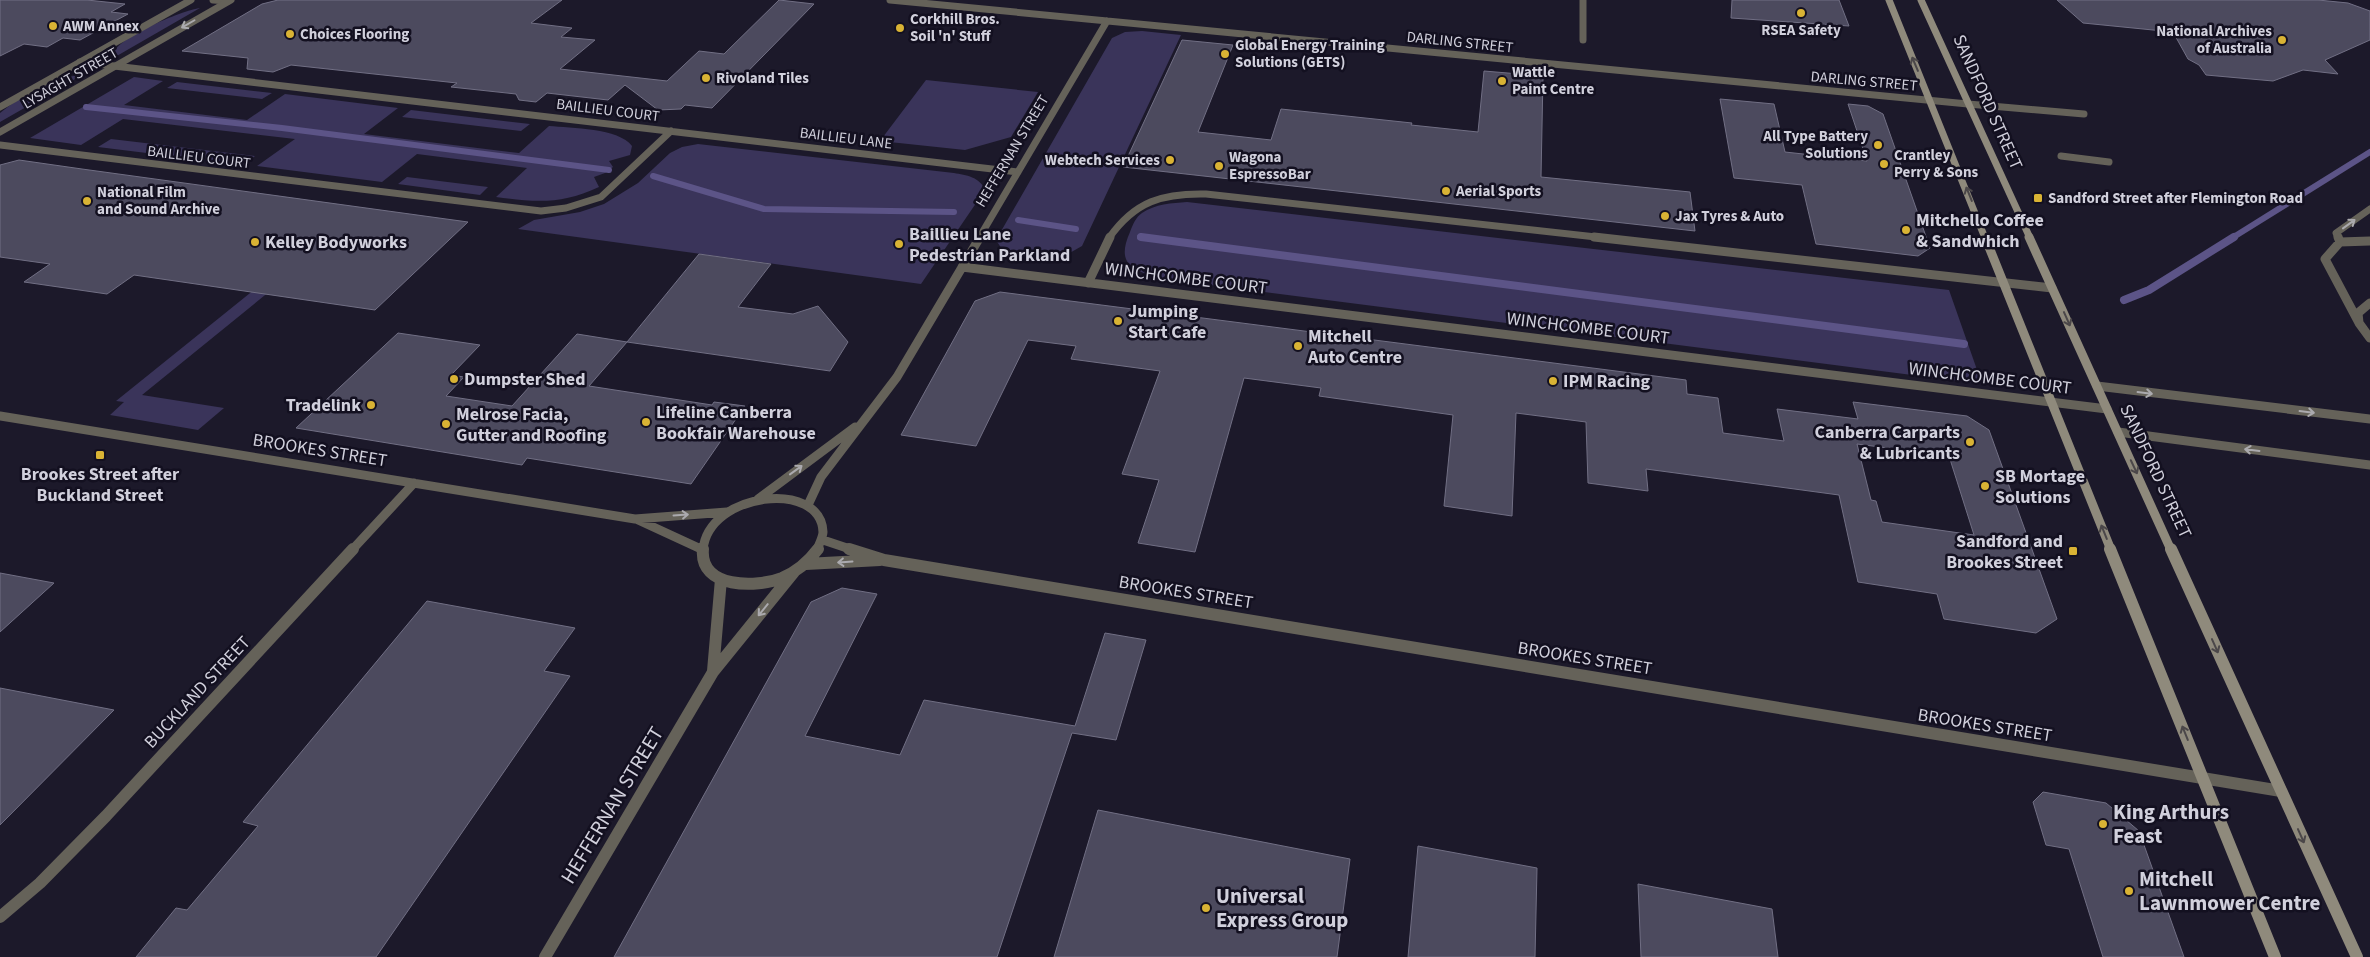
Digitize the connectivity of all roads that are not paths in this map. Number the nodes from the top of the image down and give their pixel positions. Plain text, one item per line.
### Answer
1 (192, 0) edge
2 (213, 0) edge
3 (890, 0) edge
4 (1583, 0) edge
5 (1889, 0) edge
6 (1921, 0) edge
7 (229, 1) edge
8 (1107, 21) junction
9 (1583, 40) dead end
10 (80, 62) junction
11 (115, 66) junction
12 (1931, 100) junction
13 (1968, 104) junction
14 (0, 107) edge
15 (2084, 114) dead end
16 (672, 131) junction
17 (0, 132) edge
18 (0, 145) edge
19 (2061, 156) dead end
20 (2109, 162) dead end
21 (1018, 172) junction
22 (2370, 209) edge
23 (2370, 241) edge
24 (2340, 242) junction
25 (962, 267) junction
26 (1088, 282) junction
27 (2004, 283) junction
28 (2052, 288) junction
29 (2370, 303) edge
30 (2359, 323) junction
31 (2370, 338) edge
32 (2097, 386) junction
33 (2052, 402) junction
34 (2107, 409) junction
35 (0, 416) edge
36 (2370, 419) edge
37 (862, 422) junction
38 (2118, 432) junction
39 (2370, 465) edge
40 (414, 483) junction
41 (757, 499) junction
42 (808, 505) junction
43 (727, 512) junction
44 (635, 519) junction
45 (823, 540) junction
46 (701, 548) junction
47 (884, 560) junction
48 (806, 564) junction
49 (794, 572) junction
50 (721, 579) junction
51 (713, 672) junction
52 (2203, 778) junction
53 (2281, 792) junction
54 (0, 918) edge
55 (544, 957) edge
56 (2275, 957) edge
57 (2356, 957) edge

1 - 10 street, LYSAGHT STREET
2 - 7 street
3 - 8 street, DARLING STREET
4 - 9 street
12 -> 5 main road
6 - 13 main road, SANDFORD STREET
7 -> 11 street, LYSAGHT STREET
8 - 12 street, DARLING STREET
8 - 21 street, HEFFERNAN STREET
10 - 11 street, BAILLIEU COURT
10 - 14 street, LYSAGHT STREET
11 - 16 street, BAILLIEU COURT
11 - 17 street, LYSAGHT STREET
12 - 13 street, DARLING STREET
27 -> 12 main road
13 - 15 street, DARLING STREET
13 - 28 main road, SANDFORD STREET
16 - 18 street, BAILLIEU COURT
16 - 21 street, BAILLIEU LANE
19 - 20 street
21 - 25 street, HEFFERNAN STREET
24 -> 22 street
23 - 24 street
24 - 30 street
25 - 26 street
25 - 37 street, HEFFERNAN STREET
26 - 27 street, WINCHCOMBE COURT
26 - 33 street, WINCHCOMBE COURT
27 - 28 street, WINCHCOMBE COURT
27 - 33 main road
28 -> 32 main road, SANDFORD STREET
29 - 30 street
30 - 31 street
32 - 34 main road, SANDFORD STREET
32 -> 36 street
33 - 34 street, WINCHCOMBE COURT
52 -> 33 main road
34 - 38 main road, SANDFORD STREET
35 - 40 street, BROOKES STREET
41 -> 37 street, HEFFERNAN STREET
37 - 42 street, HEFFERNAN STREET
39 -> 38 street
38 -> 53 main road, SANDFORD STREET
40 - 44 street, BROOKES STREET
40 - 54 street, BUCKLAND STREET
41 - 42 street
41 - 43 street
42 - 45 street
44 -> 43 street, BROOKES STREET
43 - 46 street
44 - 46 street, BROOKES STREET
45 - 47 street, BROOKES STREET
45 - 48 street
46 - 50 street
47 -> 48 street, BROOKES STREET
47 - 52 street, BROOKES STREET
48 - 49 street
49 - 50 street
49 -> 51 street, HEFFERNAN STREET
50 - 51 street, HEFFERNAN STREET
51 - 55 street, HEFFERNAN STREET
52 - 53 street, BROOKES STREET
52 - 56 main road
53 -> 57 main road, SANDFORD STREET

